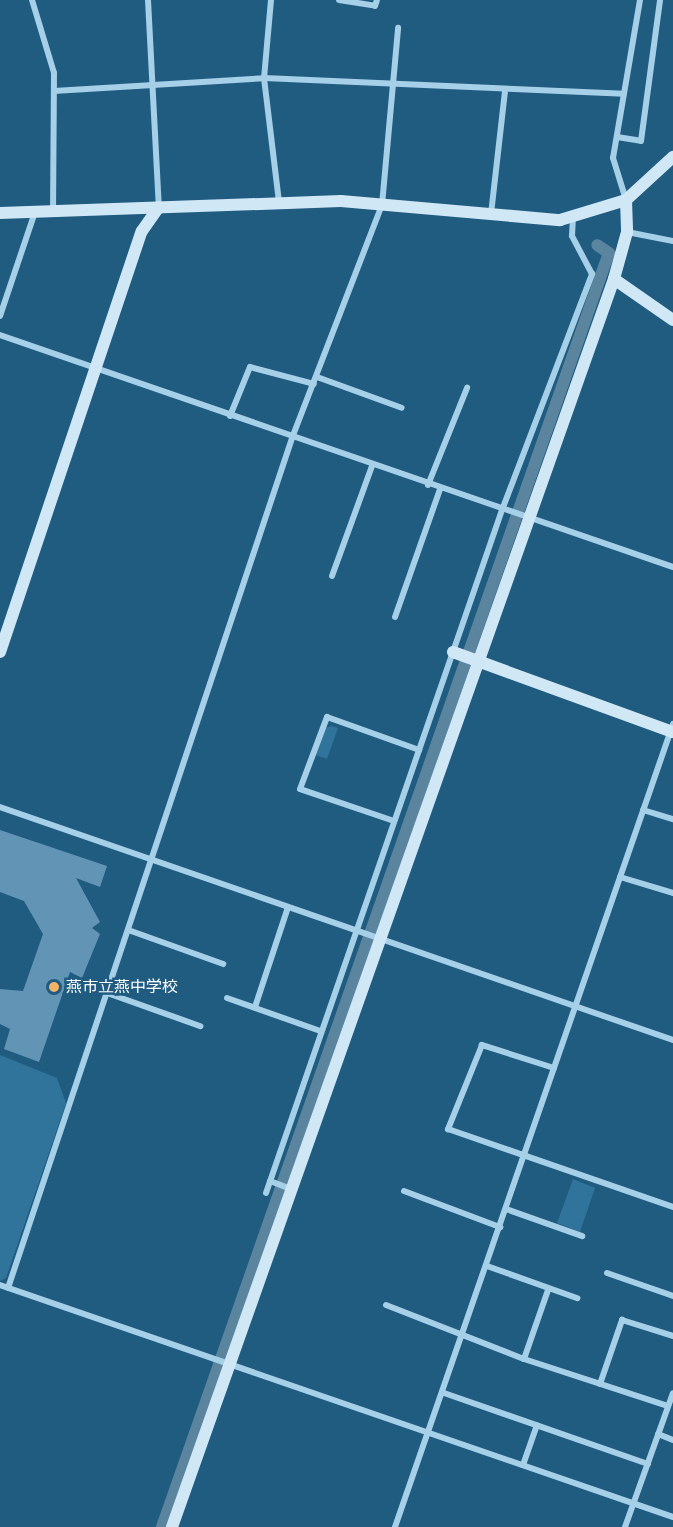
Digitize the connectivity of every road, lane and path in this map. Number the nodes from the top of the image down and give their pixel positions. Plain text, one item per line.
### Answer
1 (32, 0) edge
2 (148, 0) edge
3 (271, 0) edge
4 (339, 0) edge
5 (376, 0) edge
6 (640, 0) edge
7 (660, 0) edge
8 (398, 28) dead end
9 (264, 78) junction
10 (152, 81) junction
11 (389, 84) junction
12 (54, 91) junction
13 (505, 92) junction
14 (624, 94) junction
15 (617, 137) junction
16 (673, 157) edge
17 (626, 200) junction
18 (279, 202) junction
19 (382, 205) junction
20 (159, 207) junction
21 (35, 211) junction
22 (52, 211) junction
23 (0, 213) edge
24 (491, 214) junction
25 (573, 218) junction
26 (627, 232) junction
27 (673, 241) edge
28 (614, 279) junction
29 (0, 316) edge
30 (673, 320) edge
31 (0, 335) edge
32 (94, 371) junction
33 (316, 376) junction
34 (314, 384) junction
35 (467, 388) dead end
36 (402, 408) dead end
37 (230, 416) junction
38 (292, 438) junction
39 (372, 465) junction
40 (428, 485) junction
41 (440, 489) junction
42 (502, 510) junction
43 (523, 517) junction
44 (673, 567) edge
45 (332, 576) dead end
46 (395, 617) dead end
47 (0, 652) edge
48 (465, 656) junction
49 (672, 729) edge
50 (419, 750) junction
51 (0, 807) edge
52 (643, 810) junction
53 (673, 819) edge
54 (394, 822) junction
55 (156, 857) junction
56 (620, 877) junction
57 (673, 893) edge
58 (288, 907) junction
59 (131, 931) junction
60 (354, 931) junction
61 (375, 938) junction
62 (223, 964) dead end
63 (110, 994) junction
64 (227, 998) dead end
65 (255, 1007) junction
66 (574, 1009) junction
67 (200, 1026) dead end
68 (320, 1031) junction
69 (673, 1040) edge
70 (554, 1068) junction
71 (524, 1156) junction
72 (273, 1182) junction
73 (288, 1188) junction
74 (404, 1191) dead end
75 (266, 1193) dead end
76 (673, 1207) edge
77 (506, 1209) junction
78 (500, 1227) junction
79 (582, 1236) dead end
80 (487, 1266) junction
81 (607, 1273) dead end
82 (0, 1285) edge
83 (8, 1288) junction
84 (548, 1290) junction
85 (673, 1296) edge
86 (577, 1298) dead end
87 (386, 1305) dead end
88 (464, 1334) junction
89 (673, 1336) edge
90 (524, 1359) junction
91 (224, 1360) junction
92 (600, 1384) junction
93 (444, 1393) junction
94 (673, 1393) edge
95 (668, 1406) junction
96 (537, 1425) junction
97 (430, 1433) junction
98 (658, 1434) junction
99 (673, 1440) edge
100 (648, 1464) junction
101 (523, 1465) junction
102 (634, 1503) junction
103 (673, 1517) edge
104 (172, 1527) edge
105 (395, 1527) edge
106 (625, 1527) edge

1 - 12 street
2 - 10 street
3 - 9 street
4 - 5 street
6 - 14 street
7 - 15 street
8 - 11 street
9 - 10 street
9 - 11 street
9 - 18 street
10 - 12 street
10 - 20 street
11 - 13 street
11 - 19 street
12 - 22 street
13 - 14 street
13 - 24 street
14 - 15 street
15 - 17 street
16 - 17 street
17 - 25 street
17 - 26 street
18 - 19 street
18 - 20 street
19 - 24 street
19 - 33 street
20 - 22 street
20 - 32 street
21 - 22 street
21 - 23 street
21 - 29 street
24 - 25 street
25 - 42 street
26 - 27 street
26 - 28 street
28 - 30 street
28 - 43 street
31 - 32 street
32 - 37 street
32 - 47 street
33 - 34 street
33 - 36 street
34 - 37 street
34 - 38 street
35 - 40 street
37 - 38 street
38 - 39 street
38 - 55 street
39 - 40 street
39 - 45 street
40 - 41 street
41 - 42 street
41 - 46 street
42 - 43 street
42 - 48 street
43 - 44 street
43 - 48 street
48 - 49 street
48 - 50 street
48 - 61 street
49 - 52 street
50 - 54 street
50 - 54 street
51 - 55 street
52 - 53 street
52 - 56 street
54 - 60 street
55 - 58 street
55 - 59 street
56 - 57 street
56 - 66 street
58 - 60 street
58 - 65 street
59 - 62 street
59 - 63 street
60 - 61 street
60 - 68 street
61 - 66 street
61 - 73 street
63 - 67 street
63 - 83 street
64 - 65 street
65 - 68 street
66 - 69 street
66 - 70 street
68 - 72 street
70 - 71 street
70 - 71 street
71 - 76 street
71 - 77 street
72 - 73 street
72 - 75 street
73 - 91 street
74 - 78 street
77 - 78 street
77 - 79 street
78 - 80 street
80 - 84 street
80 - 88 street
81 - 85 street
82 - 83 street
83 - 91 street
84 - 86 street
84 - 90 street
87 - 88 street
88 - 90 street
88 - 93 street
89 - 92 street
90 - 92 street
91 - 97 street
91 - 104 street
92 - 95 street
93 - 96 street
93 - 97 street
94 - 95 street
95 - 98 street
96 - 100 street
96 - 101 street
97 - 101 street
97 - 105 street
98 - 99 street
98 - 100 street
100 - 102 street
101 - 102 street
102 - 103 street
102 - 106 street

